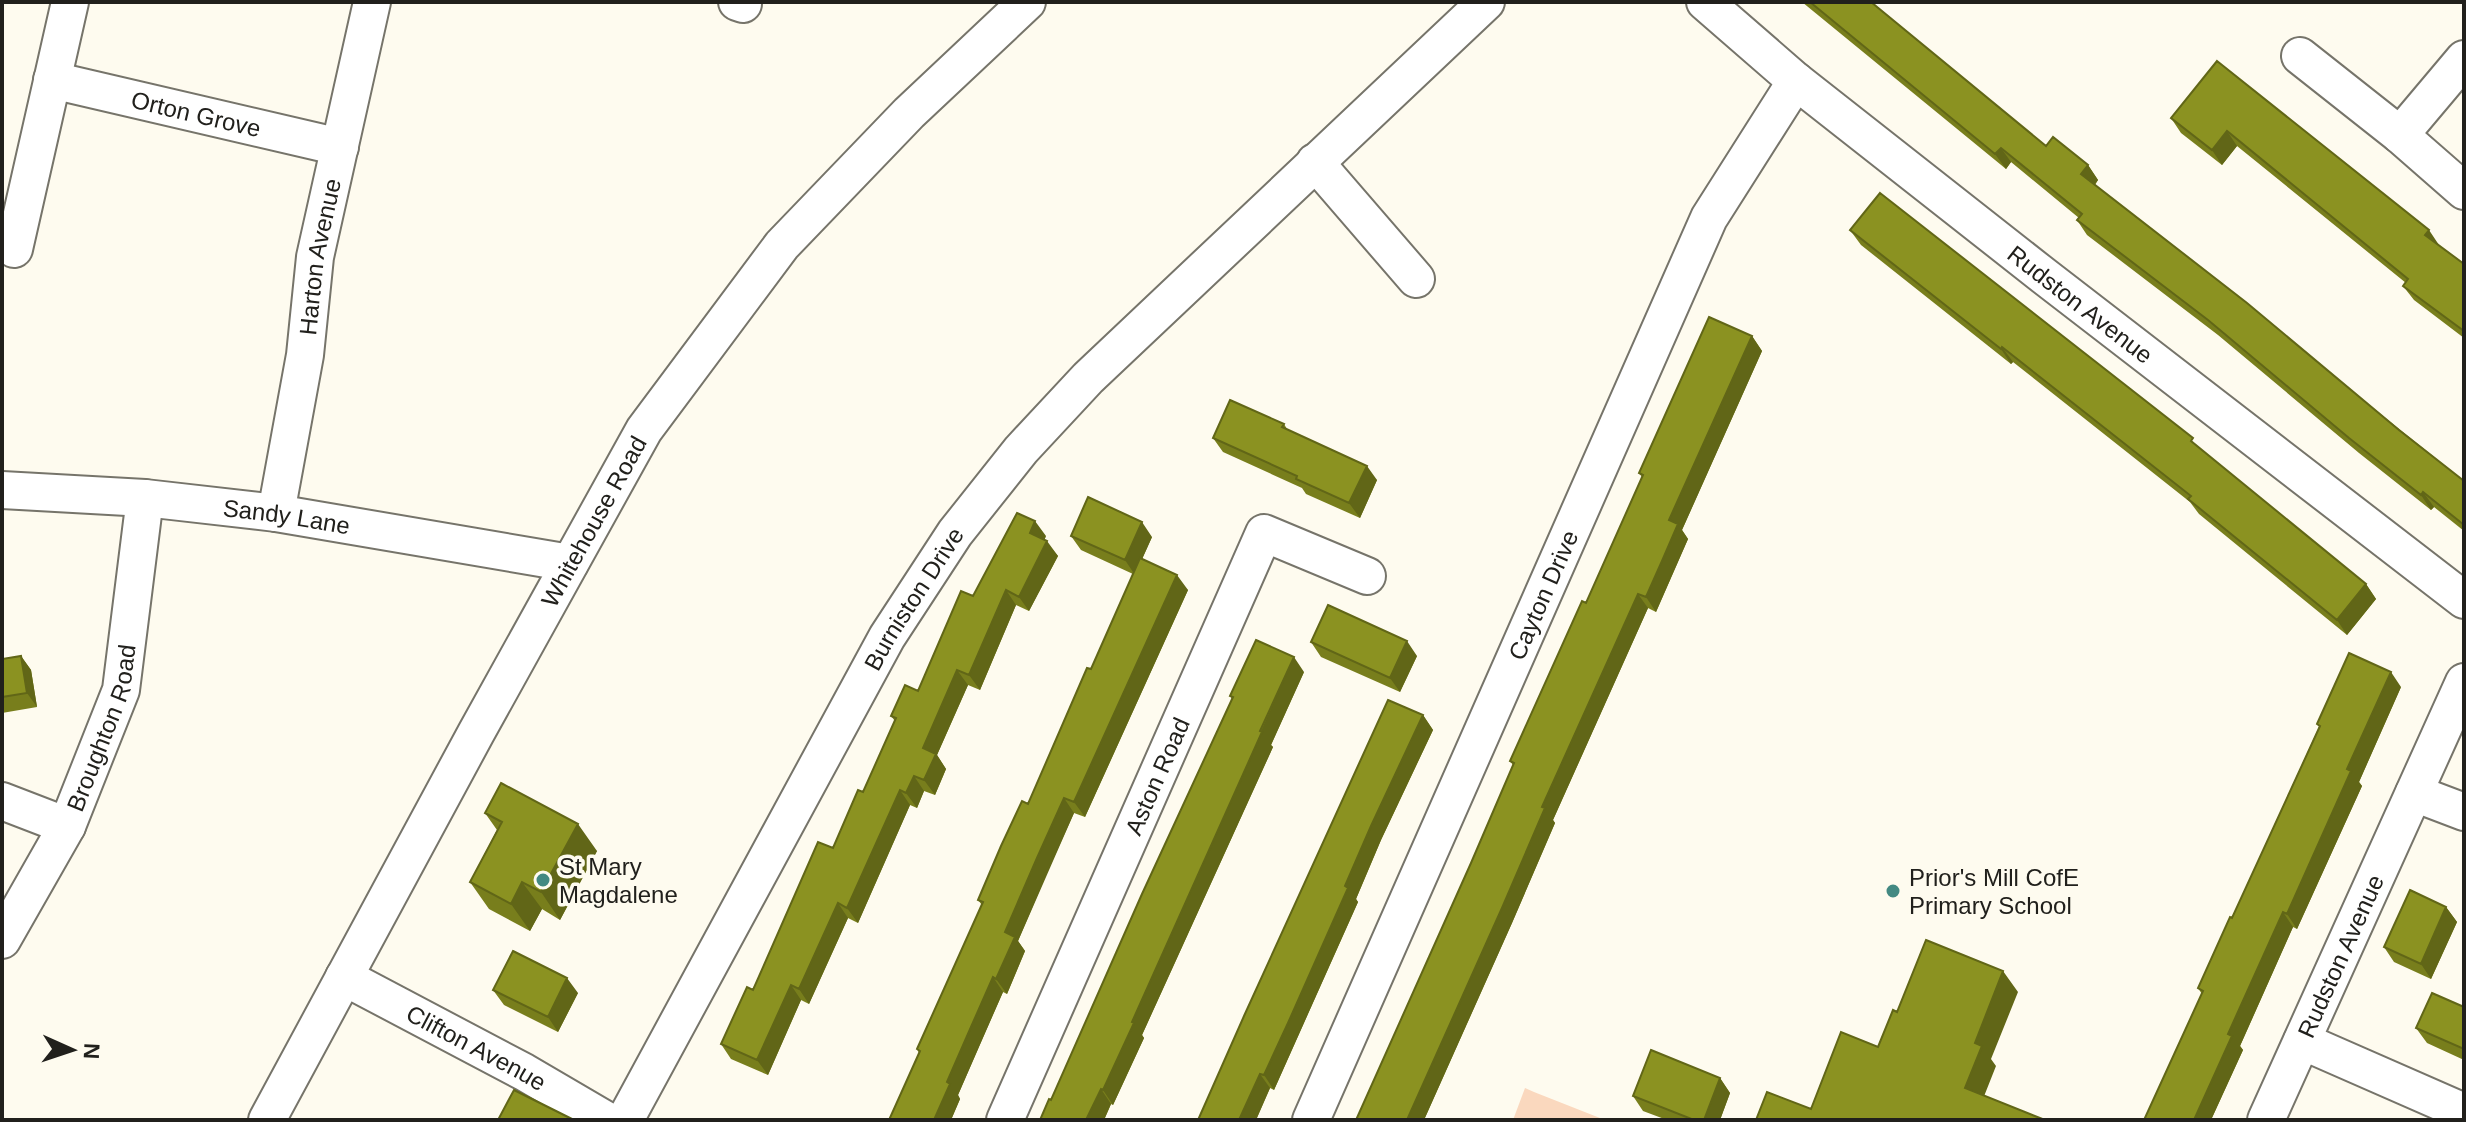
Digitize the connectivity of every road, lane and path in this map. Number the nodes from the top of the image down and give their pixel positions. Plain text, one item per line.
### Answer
1 (70, 2) edge
2 (372, 2) edge
3 (1027, 2) edge
4 (1486, 2) edge
5 (1705, 2) edge
6 (2300, 56) dead end
7 (2464, 59) edge
8 (52, 80) junction
9 (1796, 81) junction
10 (2400, 135) junction
11 (340, 147) junction
12 (1315, 162) junction
13 (2464, 191) edge
14 (14, 249) dead end
15 (1416, 279) dead end
16 (2, 490) edge
17 (145, 498) junction
18 (276, 513) junction
19 (570, 563) junction
20 (1367, 576) dead end
21 (2464, 600) edge
22 (2464, 682) edge
23 (2414, 793) junction
24 (2, 801) edge
25 (2464, 812) edge
26 (67, 826) junction
27 (2, 940) edge
28 (344, 977) junction
29 (2302, 1041) junction
30 (2464, 1112) edge
31 (267, 1120) edge
32 (606, 1120) edge
33 (625, 1120) edge
34 (1005, 1120) edge
35 (1311, 1120) edge
36 (2266, 1120) edge

1 - 8 street
2 - 11 street, Harton Avenue
3 - 19 street, Whitehouse Road
4 - 12 street, Burniston Drive
5 - 9 street, Rudston Avenue
6 - 10 street
7 - 10 street
8 - 11 street, Orton Grove
8 - 14 street
9 - 21 street, Rudston Avenue
9 - 35 street, Cayton Drive
10 - 13 street
11 - 18 street, Harton Avenue
12 - 15 street
12 - 33 street, Burniston Drive
16 - 17 street, Sandy Lane
17 - 18 street, Sandy Lane
17 - 26 street, Broughton Road
18 - 19 street, Sandy Lane
19 - 28 street, Whitehouse Road
20 - 34 street, Aston Road
22 - 23 street, Rudston Avenue
23 - 25 street
23 - 29 street, Rudston Avenue
24 - 26 street
26 - 27 street, Broughton Road
28 - 31 street, Whitehouse Road
28 - 32 street, Clifton Avenue
29 - 30 street
29 - 36 street, Rudston Avenue

